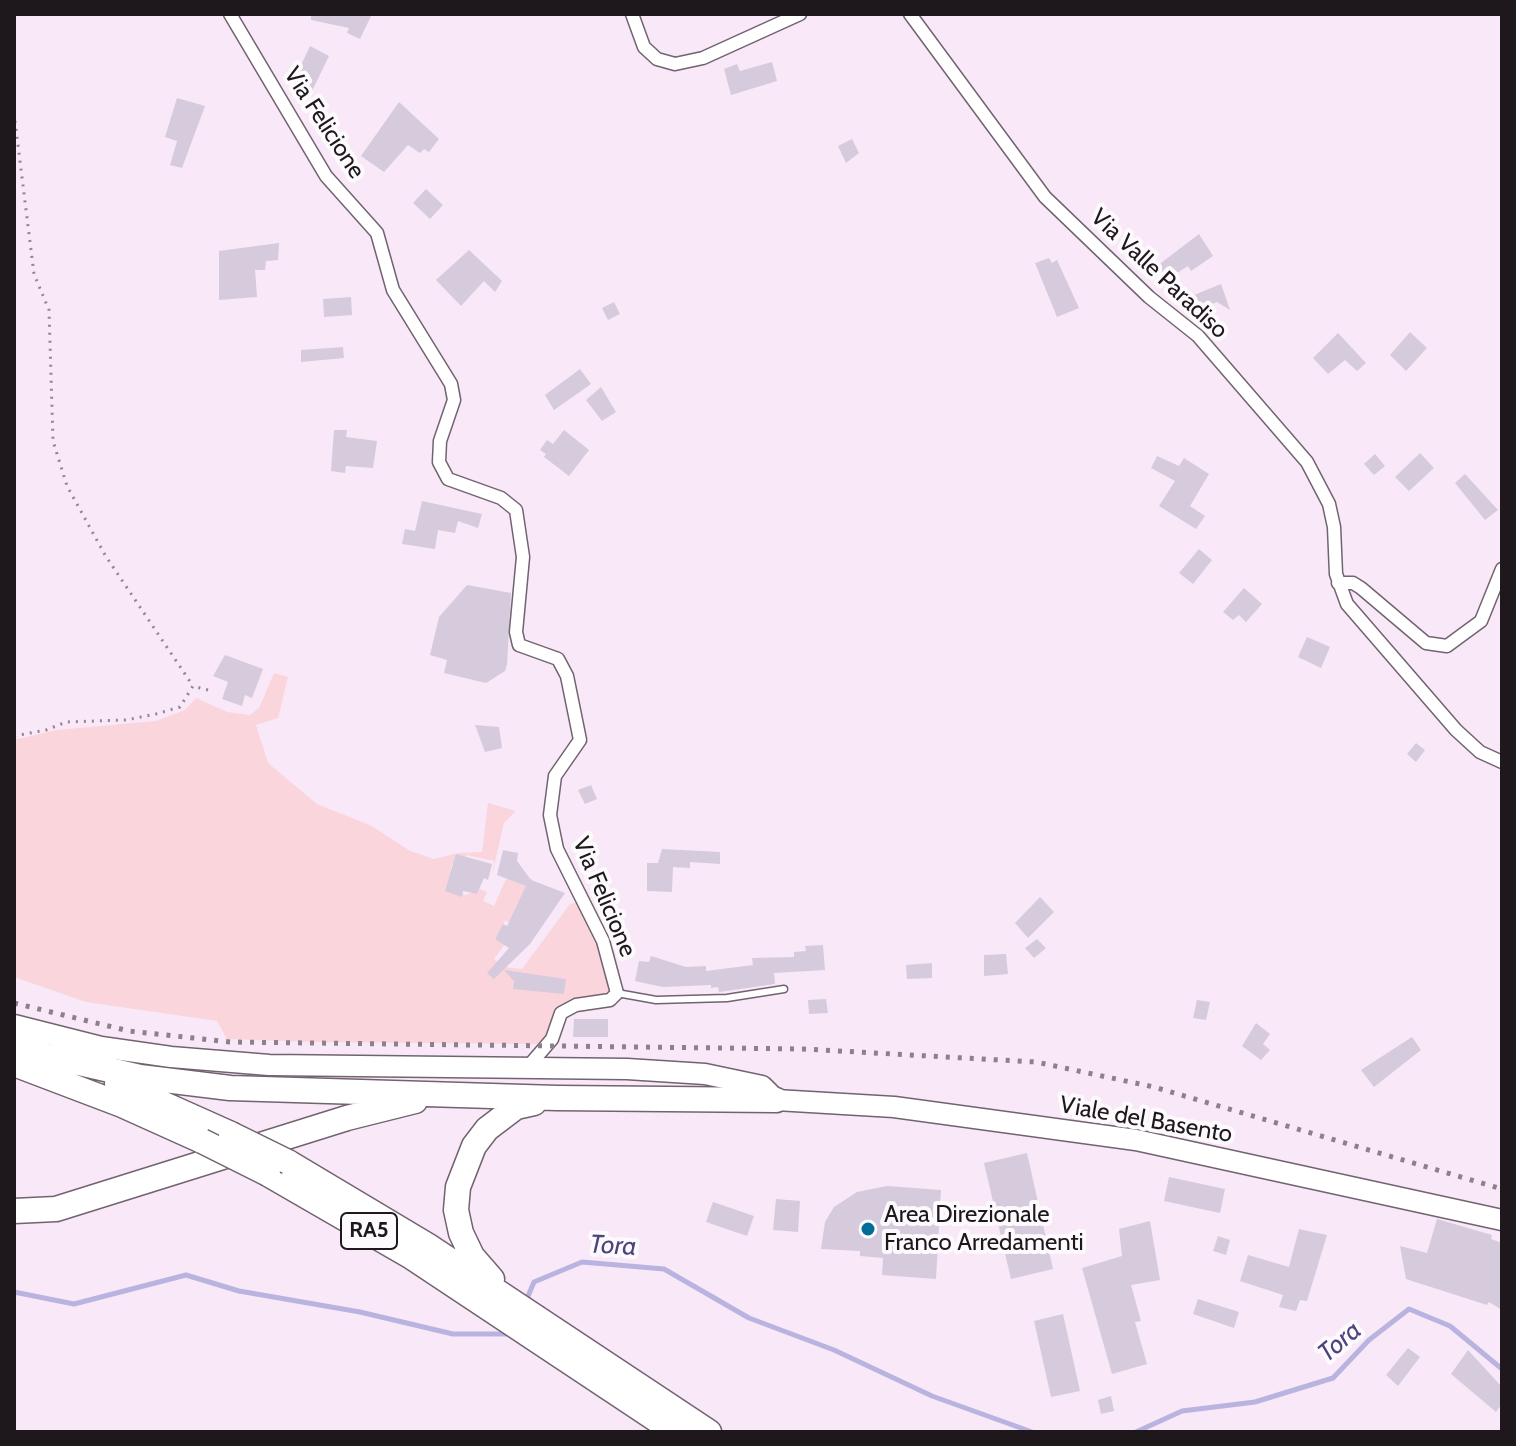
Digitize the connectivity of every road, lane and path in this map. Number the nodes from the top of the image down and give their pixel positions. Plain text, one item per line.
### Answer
1 (230, 14) edge
2 (632, 14) edge
3 (800, 14) edge
4 (910, 14) edge
5 (14, 113) edge
6 (1502, 569) edge
7 (1338, 583) junction
8 (193, 686) junction
9 (208, 690) dead end
10 (14, 736) edge
11 (1502, 762) edge
12 (784, 989) dead end
13 (617, 993) junction
14 (14, 1025) edge
15 (14, 1044) edge
16 (49, 1056) junction
17 (533, 1061) junction
18 (14, 1064) edge
19 (14, 1085) edge
20 (475, 1096) junction
21 (557, 1098) junction
22 (776, 1100) junction
23 (122, 1105) junction
24 (278, 1168) junction
25 (14, 1211) edge
26 (1502, 1220) edge
27 (472, 1286) junction
28 (513, 1301) junction
29 (428, 1432) edge
30 (478, 1432) edge
31 (675, 1432) edge
32 (709, 1432) edge

1 - 13 street, Via Felicione
2 - 3 street
4 - 7 street, Via Valle Paradiso
5 - 8 path
6 - 7 street
7 - 11 street, Via Valle Paradiso
8 - 9 path
8 - 10 path
12 - 13 lane, Via Felicione
13 - 17 street, Via Felicione
14 - 17 main road
15 - 16 highway, RA5
16 - 20 highway
16 - 24 highway, RA5, bridge
17 - 22 main road
18 - 23 highway, RA5
19 - 23 highway
20 - 21 highway
20 - 25 highway
21 - 22 highway
21 - 28 highway
22 - 26 main road, Viale del Basento
23 - 24 highway, RA5, bridge
24 - 27 highway, RA5
27 - 28 highway, RA5
27 - 31 highway, RA5
28 - 32 highway, RA5
29 - 30 path

